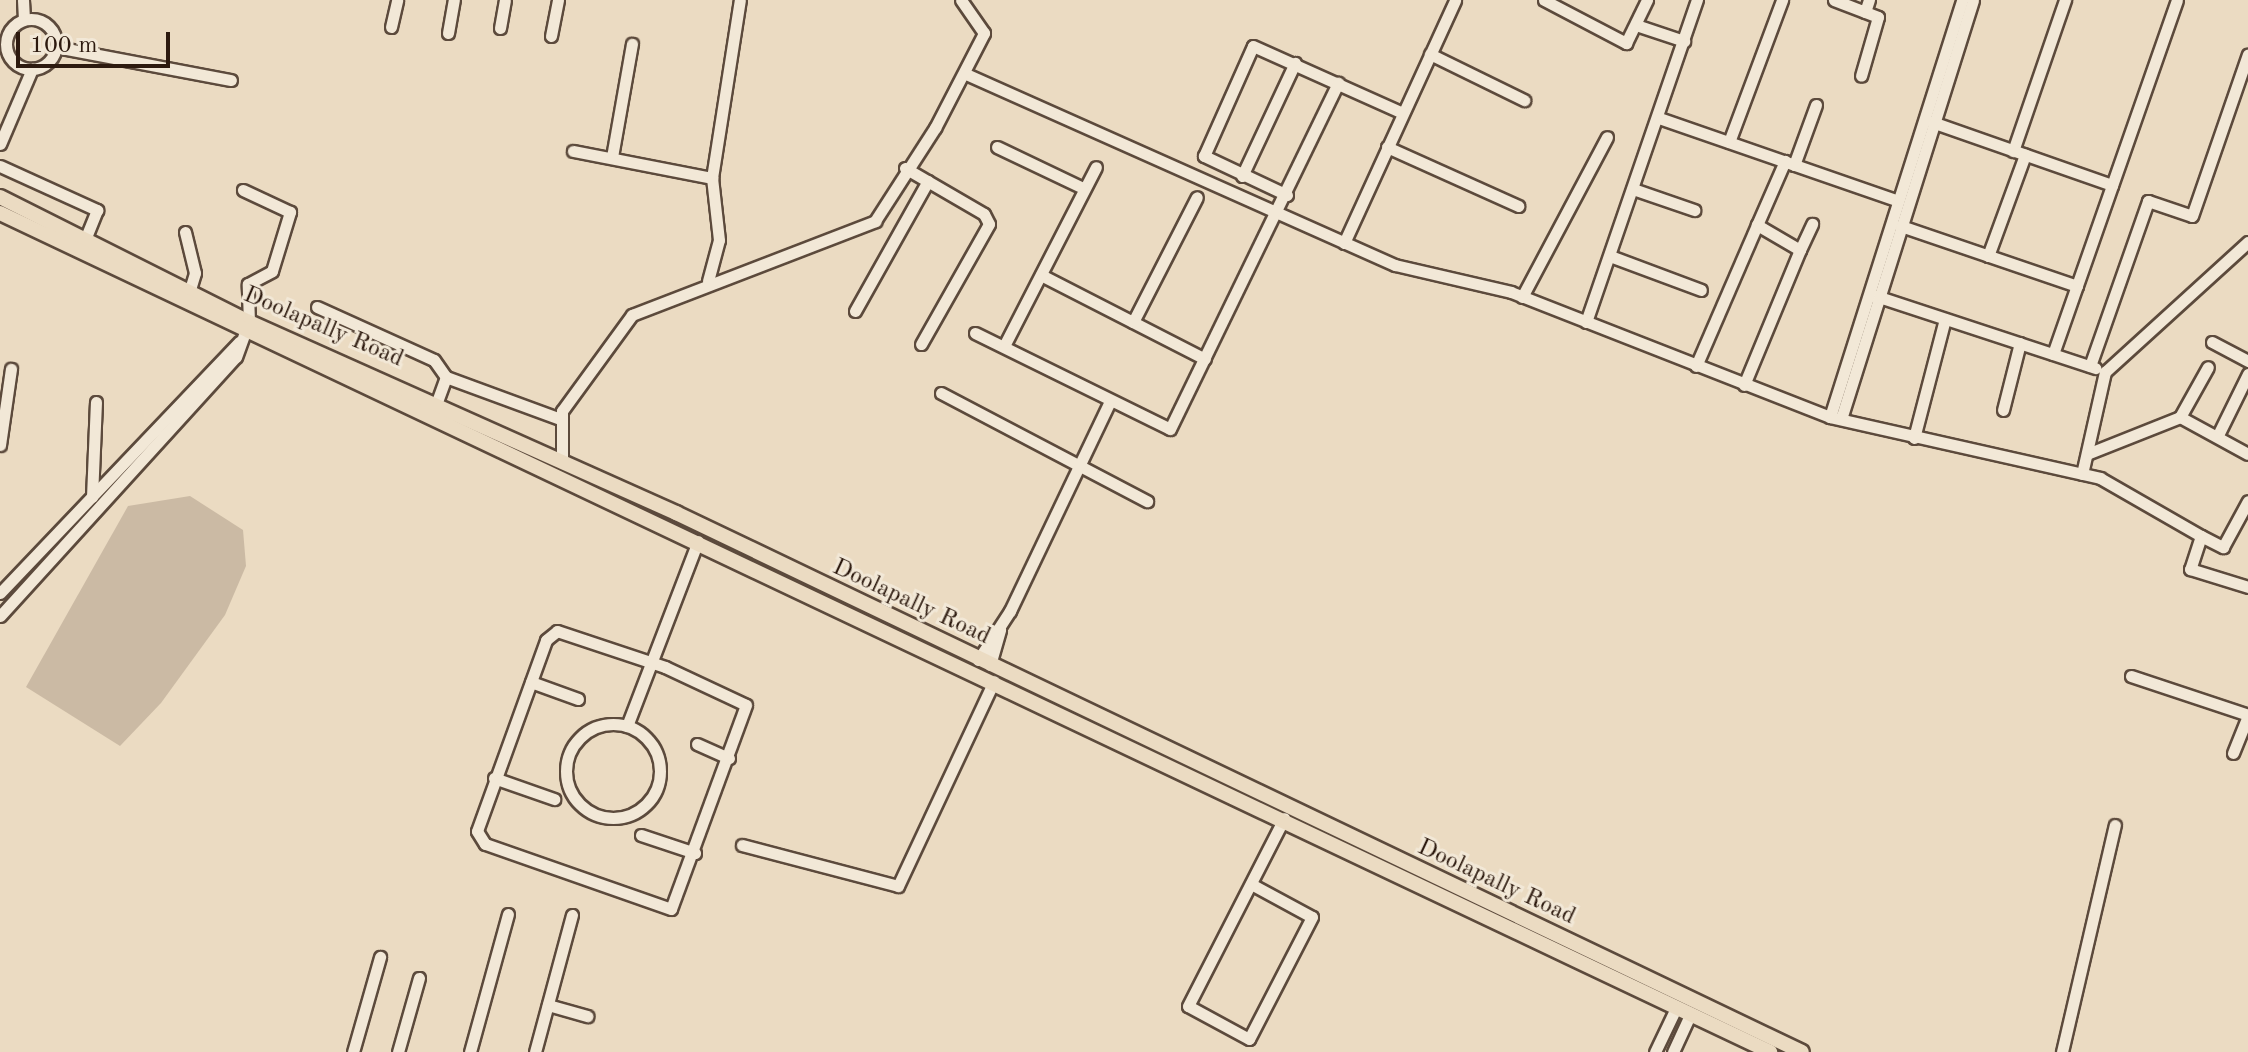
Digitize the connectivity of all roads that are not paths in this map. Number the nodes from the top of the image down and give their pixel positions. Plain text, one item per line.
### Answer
1 (23, 0) edge
2 (397, 0) edge
3 (454, 0) edge
4 (505, 0) edge
5 (558, 0) edge
6 (740, 0) edge
7 (961, 0) edge
8 (1455, 0) edge
9 (1544, 0) edge
10 (1647, 0) edge
11 (1697, 0) edge
12 (1782, 0) edge
13 (1834, 0) edge
14 (1962, 0) edge
15 (1973, 0) edge
16 (2065, 0) edge
17 (2177, 0) edge
18 (1867, 6) edge
19 (24, 19) junction
20 (1636, 25) junction
21 (391, 27) dead end
22 (500, 28) dead end
23 (448, 33) dead end
24 (1957, 34) junction
25 (3, 36) edge
26 (551, 36) dead end
27 (1684, 41) junction
28 (632, 44) dead end
29 (56, 47) junction
30 (1430, 54) junction
31 (2248, 54) edge
32 (1295, 63) junction
33 (32, 69) junction
34 (966, 74) junction
35 (1861, 76) dead end
36 (231, 80) dead end
37 (1338, 83) junction
38 (1524, 100) dead end
39 (1816, 105) dead end
40 (1403, 113) junction
41 (1659, 118) junction
42 (1932, 122) junction
43 (1607, 137) dead end
44 (1729, 142) junction
45 (0, 144) edge
46 (997, 147) dead end
47 (1387, 147) junction
48 (573, 151) dead end
49 (2019, 153) junction
50 (612, 157) junction
51 (1789, 163) junction
52 (0, 166) edge
53 (1096, 167) dead end
54 (905, 168) junction
55 (1242, 176) junction
56 (712, 178) junction
57 (928, 181) junction
58 (2112, 185) junction
59 (1083, 188) junction
60 (1633, 189) junction
61 (243, 190) dead end
62 (1287, 195) junction
63 (0, 197) edge
64 (1197, 197) dead end
65 (1896, 200) junction
66 (1518, 206) dead end
67 (1694, 210) dead end
68 (0, 213) edge
69 (1279, 213) junction
70 (1812, 224) dead end
71 (1757, 225) junction
72 (1901, 226) junction
73 (185, 232) dead end
74 (86, 237) junction
75 (2248, 242) edge
76 (1344, 243) junction
77 (106, 248) junction
78 (1800, 250) junction
79 (1610, 256) junction
80 (1988, 256) junction
81 (99, 262) junction
82 (1041, 275) junction
83 (708, 281) junction
84 (2077, 286) junction
85 (1701, 290) dead end
86 (189, 293) junction
87 (1873, 295) junction
88 (1522, 297) junction
89 (317, 307) dead end
90 (855, 311) dead end
91 (1945, 319) junction
92 (1133, 322) junction
93 (1586, 322) junction
94 (244, 332) junction
95 (975, 333) dead end
96 (2212, 342) dead end
97 (2020, 343) junction
98 (921, 344) dead end
99 (1004, 346) junction
100 (2053, 354) junction
101 (1205, 359) junction
102 (2248, 361) edge
103 (1696, 366) junction
104 (2090, 366) junction
105 (2208, 367) dead end
106 (11, 369) dead end
107 (2105, 372) junction
108 (446, 377) junction
109 (2246, 382) edge
110 (1744, 385) junction
111 (941, 393) dead end
112 (1110, 401) junction
113 (96, 402) dead end
114 (437, 402) junction
115 (2003, 410) dead end
116 (2180, 417) junction
117 (1835, 418) junction
118 (560, 419) junction
119 (474, 427) junction
120 (2218, 435) junction
121 (1914, 438) junction
122 (0, 445) edge
123 (2087, 454) junction
124 (2248, 454) edge
125 (1080, 461) junction
126 (562, 462) junction
127 (2082, 474) junction
128 (92, 498) junction
129 (1147, 501) dead end
130 (2248, 501) edge
131 (94, 512) junction
132 (2201, 536) junction
133 (698, 541) junction
134 (731, 549) junction
135 (2248, 587) edge
136 (0, 593) edge
137 (0, 616) edge
138 (647, 660) junction
139 (984, 662) junction
140 (2131, 676) dead end
141 (994, 681) junction
142 (531, 682) junction
143 (578, 699) dead end
144 (2248, 715) edge
145 (627, 726) junction
146 (697, 744) dead end
147 (2233, 753) dead end
148 (729, 758) junction
149 (494, 778) junction
150 (554, 799) dead end
151 (1284, 818) junction
152 (2115, 825) dead end
153 (641, 835) dead end
154 (742, 845) dead end
155 (695, 853) junction
156 (1251, 884) junction
157 (508, 914) dead end
158 (572, 915) dead end
159 (380, 957) dead end
160 (1586, 958) junction
161 (419, 978) dead end
162 (548, 1005) junction
163 (1676, 1008) junction
164 (1690, 1015) junction
165 (587, 1016) dead end
166 (353, 1052) edge
167 (398, 1052) edge
168 (470, 1052) edge
169 (535, 1052) edge
170 (1655, 1052) edge
171 (1673, 1052) edge
172 (1770, 1052) edge
173 (1802, 1052) edge
174 (2062, 1052) edge

1 - 19 street
2 - 21 street
3 - 23 street
4 - 22 street
5 - 26 street
6 - 56 street
7 - 34 street
8 - 30 street
9 - 20 street
10 - 20 street
11 - 27 street
12 - 44 street
13 - 18 street
14 - 24 street
15 - 24 street
16 - 49 street
17 - 58 street
18 - 35 street
19 - 25 street
19 - 29 street
20 - 27 street
24 - 42 street
24 - 65 street
25 - 33 street
27 - 41 street
28 - 50 street
29 - 33 street
29 - 36 street
30 - 38 street
30 - 40 street
31 - 104 street
32 - 37 street
32 - 55 street
32 - 55 street
33 - 45 street
34 - 54 street
34 - 69 street
37 - 40 street
37 - 62 street
39 - 51 street
40 - 47 street
41 - 44 street
41 - 60 street
42 - 49 street
42 - 72 street
43 - 88 street
44 - 51 street
46 - 59 street
47 - 66 street
47 - 76 street
48 - 50 street
49 - 58 street
49 - 80 street
50 - 56 street
51 - 65 street
51 - 71 street
52 - 74 street
53 - 59 street
54 - 57 street
54 - 83 street
55 - 62 street
56 - 83 street
57 - 90 street
57 - 98 street
58 - 84 street
59 - 82 street
60 - 67 street
60 - 79 street
61 - 94 street
62 - 69 street
63 - 74 main road, Doolapally Road
64 - 92 street
65 - 87 street
68 - 81 main road
69 - 76 street
69 - 101 street
70 - 78 street
71 - 78 street
71 - 103 street
72 - 80 street
72 - 87 street
73 - 86 street
74 - 77 main road, Doolapally Road
75 - 107 street
76 - 88 street
77 - 81 main road
77 - 86 main road, Doolapally Road
78 - 110 street
79 - 85 street
79 - 93 street
80 - 84 street
81 - 94 main road
82 - 92 street
82 - 99 street
83 - 118 street
84 - 100 street
86 - 94 main road, Doolapally Road
87 - 91 street
87 - 117 street
88 - 93 street
89 - 108 street
91 - 97 street
91 - 121 street
92 - 101 street
93 - 103 street
94 - 114 main road, Doolapally Road
94 - 119 main road
94 - 128 street
94 - 131 street
95 - 99 street
96 - 102 street
97 - 100 street
97 - 115 street
99 - 112 street
100 - 104 street
101 - 112 street
103 - 110 street
104 - 107 street
105 - 116 street
106 - 122 street
107 - 123 street
108 - 114 street
108 - 118 street
109 - 120 street
110 - 117 street
111 - 125 street
112 - 125 street
113 - 128 street
114 - 119 main road, Doolapally Road
116 - 120 street
116 - 123 street
117 - 121 street
118 - 126 street
119 - 126 main road, Doolapally Road
119 - 133 main road
120 - 124 street
121 - 127 street
123 - 127 street
125 - 129 street
125 - 139 street
126 - 134 main road, Doolapally Road
127 - 132 street
128 - 131 street
128 - 136 street
130 - 132 street
131 - 137 street
132 - 135 street
133 - 134 main road
133 - 138 street
134 - 139 main road, Doolapally Road
134 - 141 main road, Doolapally Road
138 - 142 street
138 - 145 street
138 - 148 street
139 - 160 main road, Doolapally Road
140 - 144 street
141 - 151 main road, Doolapally Road
141 - 154 street
142 - 143 street
142 - 149 street
144 - 147 street
145 - 145 street
146 - 148 street
148 - 155 street
149 - 150 street
149 - 155 street
151 - 156 street
151 - 160 main road, Doolapally Road
152 - 174 street
153 - 155 street
156 - 156 street
157 - 168 street
158 - 162 street
159 - 166 street
160 - 163 main road, Doolapally Road
160 - 173 main road, Doolapally Road
161 - 167 street
162 - 165 street
162 - 169 street
163 - 164 main road, Doolapally Road
163 - 170 street
164 - 171 street
164 - 172 main road, Doolapally Road

